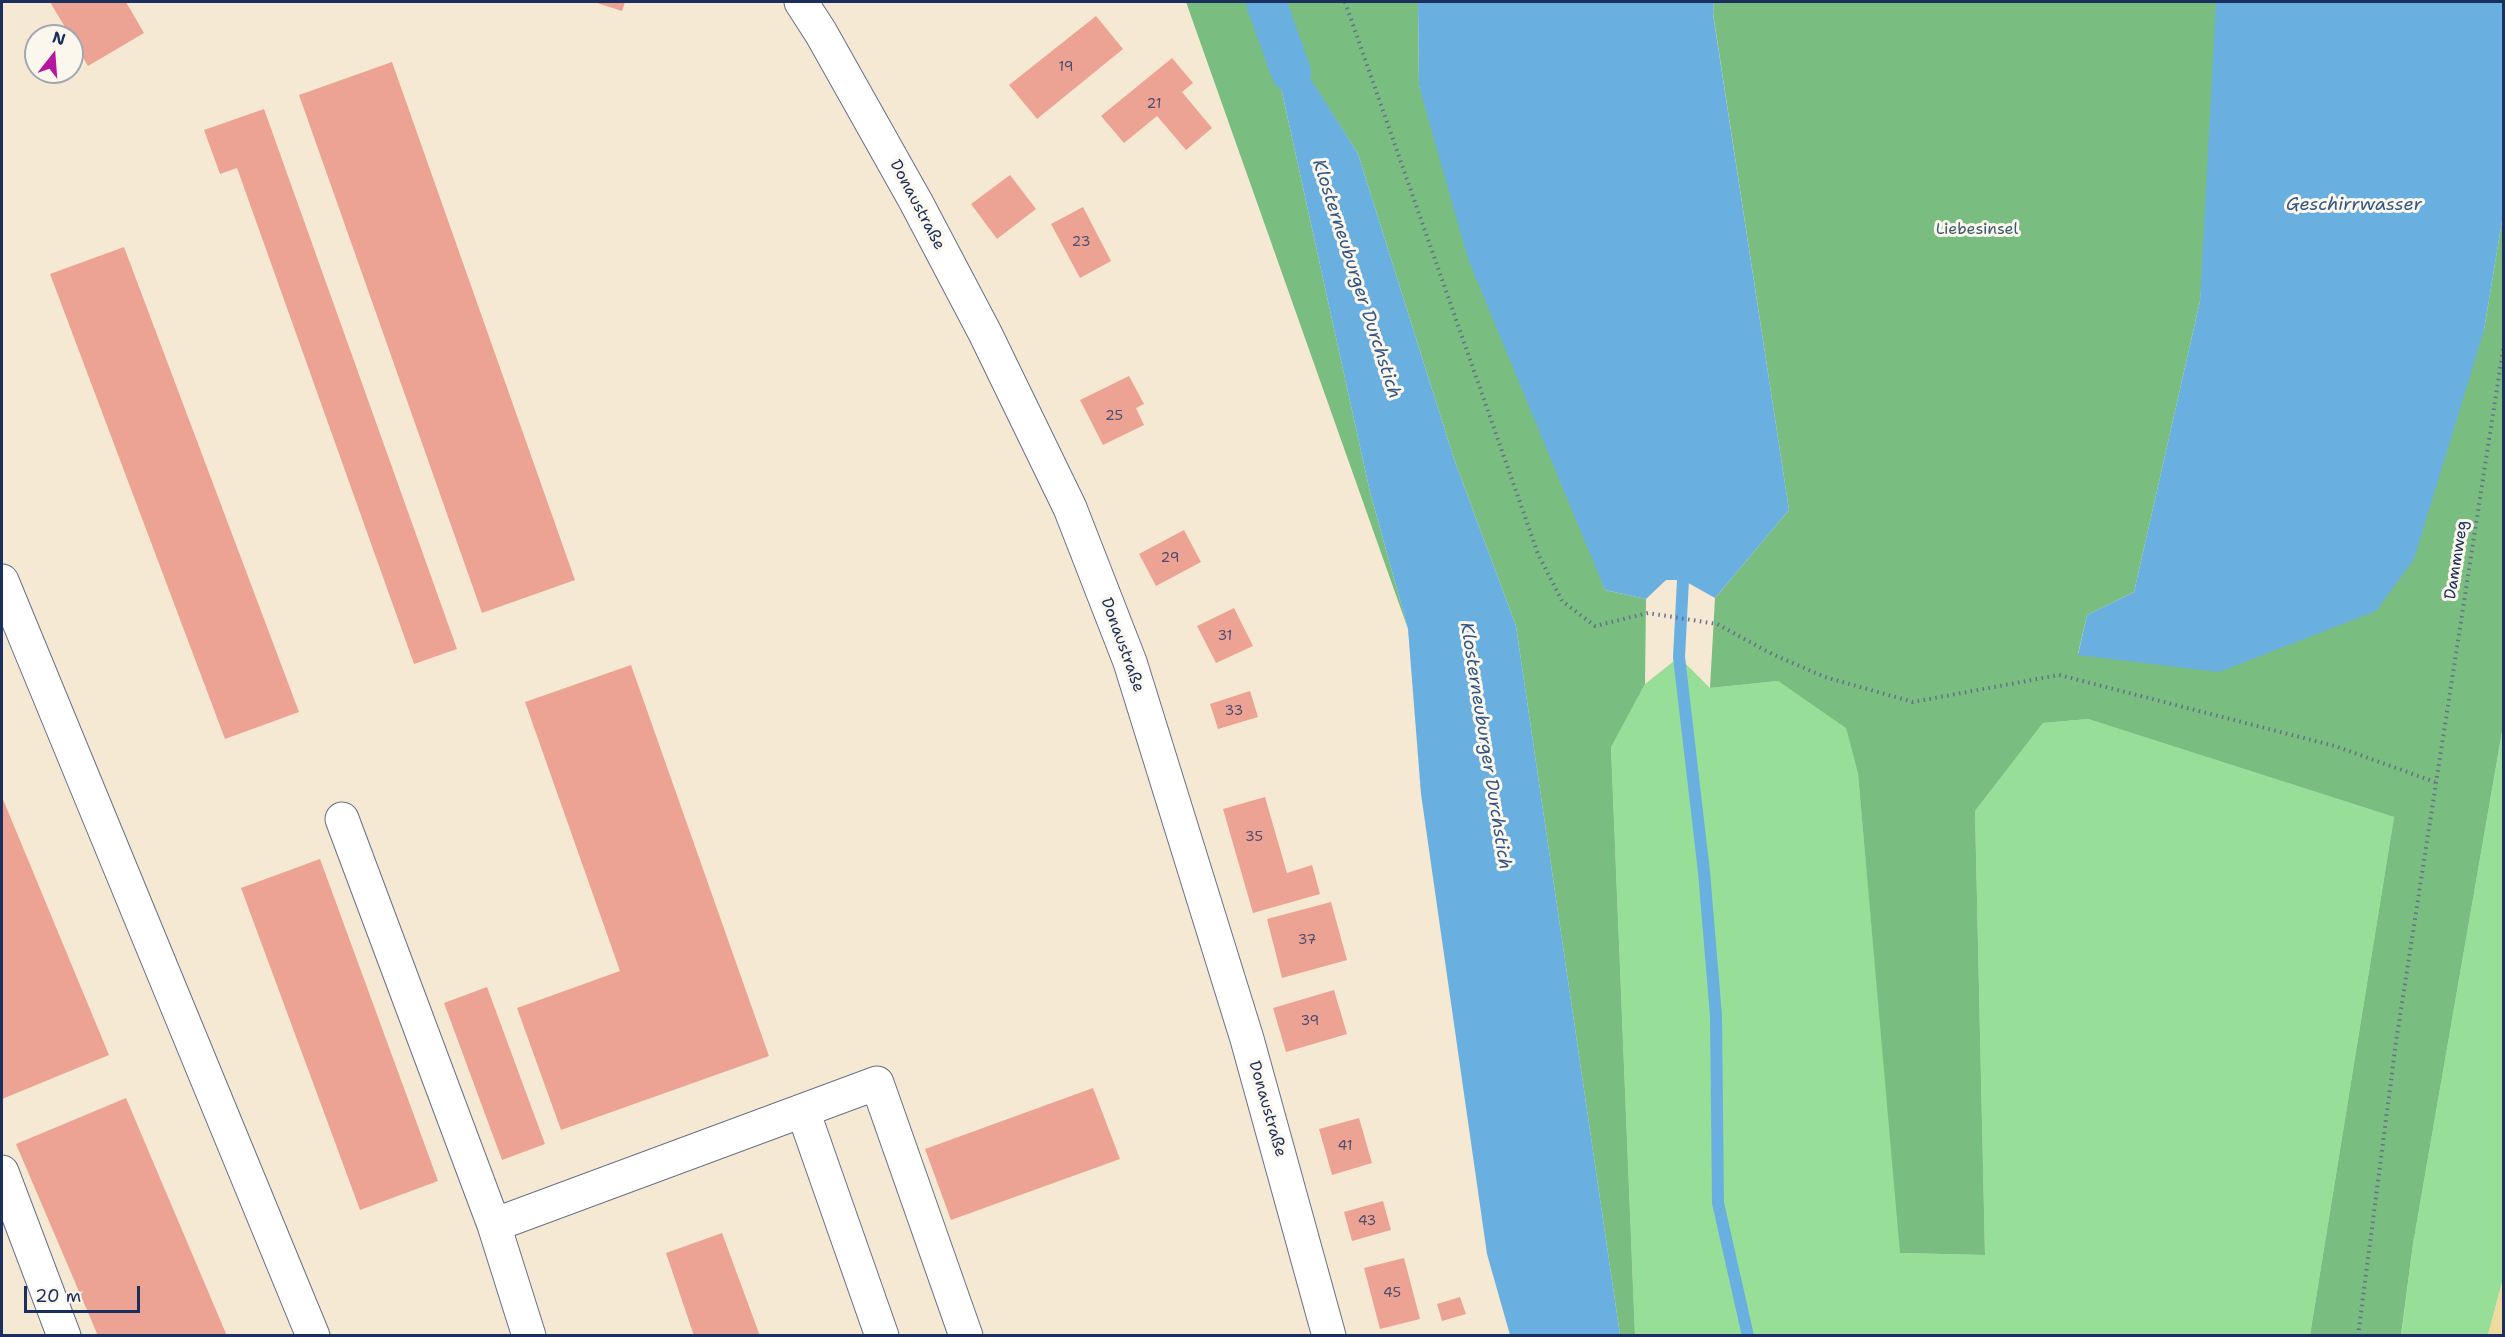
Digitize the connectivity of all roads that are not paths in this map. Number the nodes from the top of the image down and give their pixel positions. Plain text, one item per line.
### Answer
1 (801, 2) edge
2 (2, 581) edge
3 (342, 819) dead end
4 (803, 1111) junction
5 (2, 1172) edge
6 (494, 1225) junction
7 (64, 1335) edge
8 (313, 1335) edge
9 (529, 1335) edge
10 (882, 1335) edge
11 (966, 1335) edge
12 (1329, 1335) edge

1 - 12 street, Donaustraße
2 - 8 street
3 - 6 street
4 - 6 street
4 - 10 street
4 - 11 street
5 - 7 street
6 - 9 street

